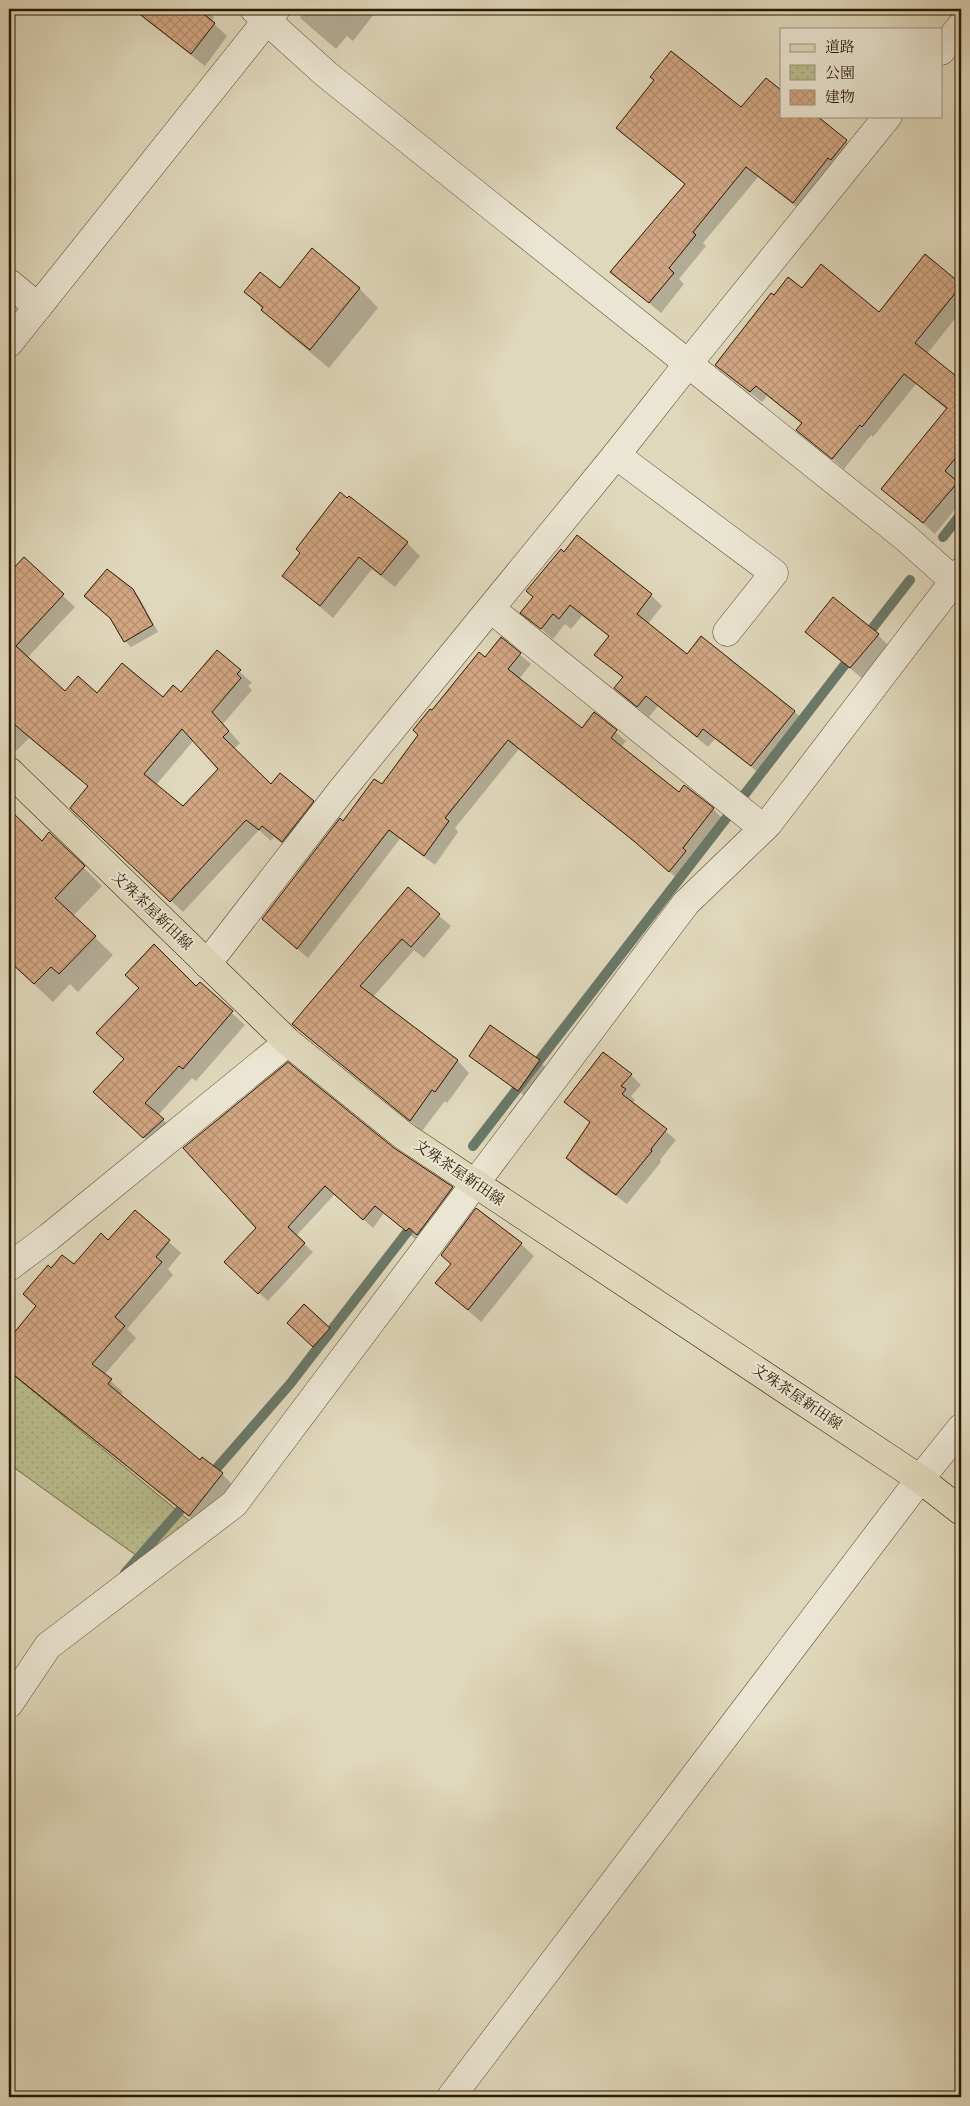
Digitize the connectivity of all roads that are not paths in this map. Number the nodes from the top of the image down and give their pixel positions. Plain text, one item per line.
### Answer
1 (266, 13) edge
2 (961, 26) edge
3 (942, 50) edge
4 (886, 118) edge
5 (9, 284) edge
6 (38, 307) junction
7 (9, 343) edge
8 (687, 365) junction
9 (616, 456) junction
10 (958, 576) edge
11 (491, 609) junction
12 (727, 632) dead end
13 (9, 771) edge
14 (764, 828) junction
15 (207, 964) junction
16 (288, 1042) junction
17 (476, 1184) junction
18 (9, 1267) edge
19 (961, 1428) edge
20 (920, 1479) junction
21 (961, 1511) edge
22 (9, 1704) edge
23 (451, 2097) edge

1 - 6 street
1 - 8 street
2 - 3 street
4 - 8 street
5 - 6 street
6 - 7 street
8 - 9 street
8 - 10 street
9 - 11 street
9 - 12 street
10 - 14 street
11 - 14 street
11 - 15 street
13 - 15 main road, 文殊茶屋新田線
14 - 17 street
15 - 16 main road, 文殊茶屋新田線
16 - 17 main road, 文殊茶屋新田線
16 - 18 street
17 - 20 main road, 文殊茶屋新田線
17 - 22 street
19 - 20 street
20 - 21 main road, 文殊茶屋新田線
20 - 23 street

